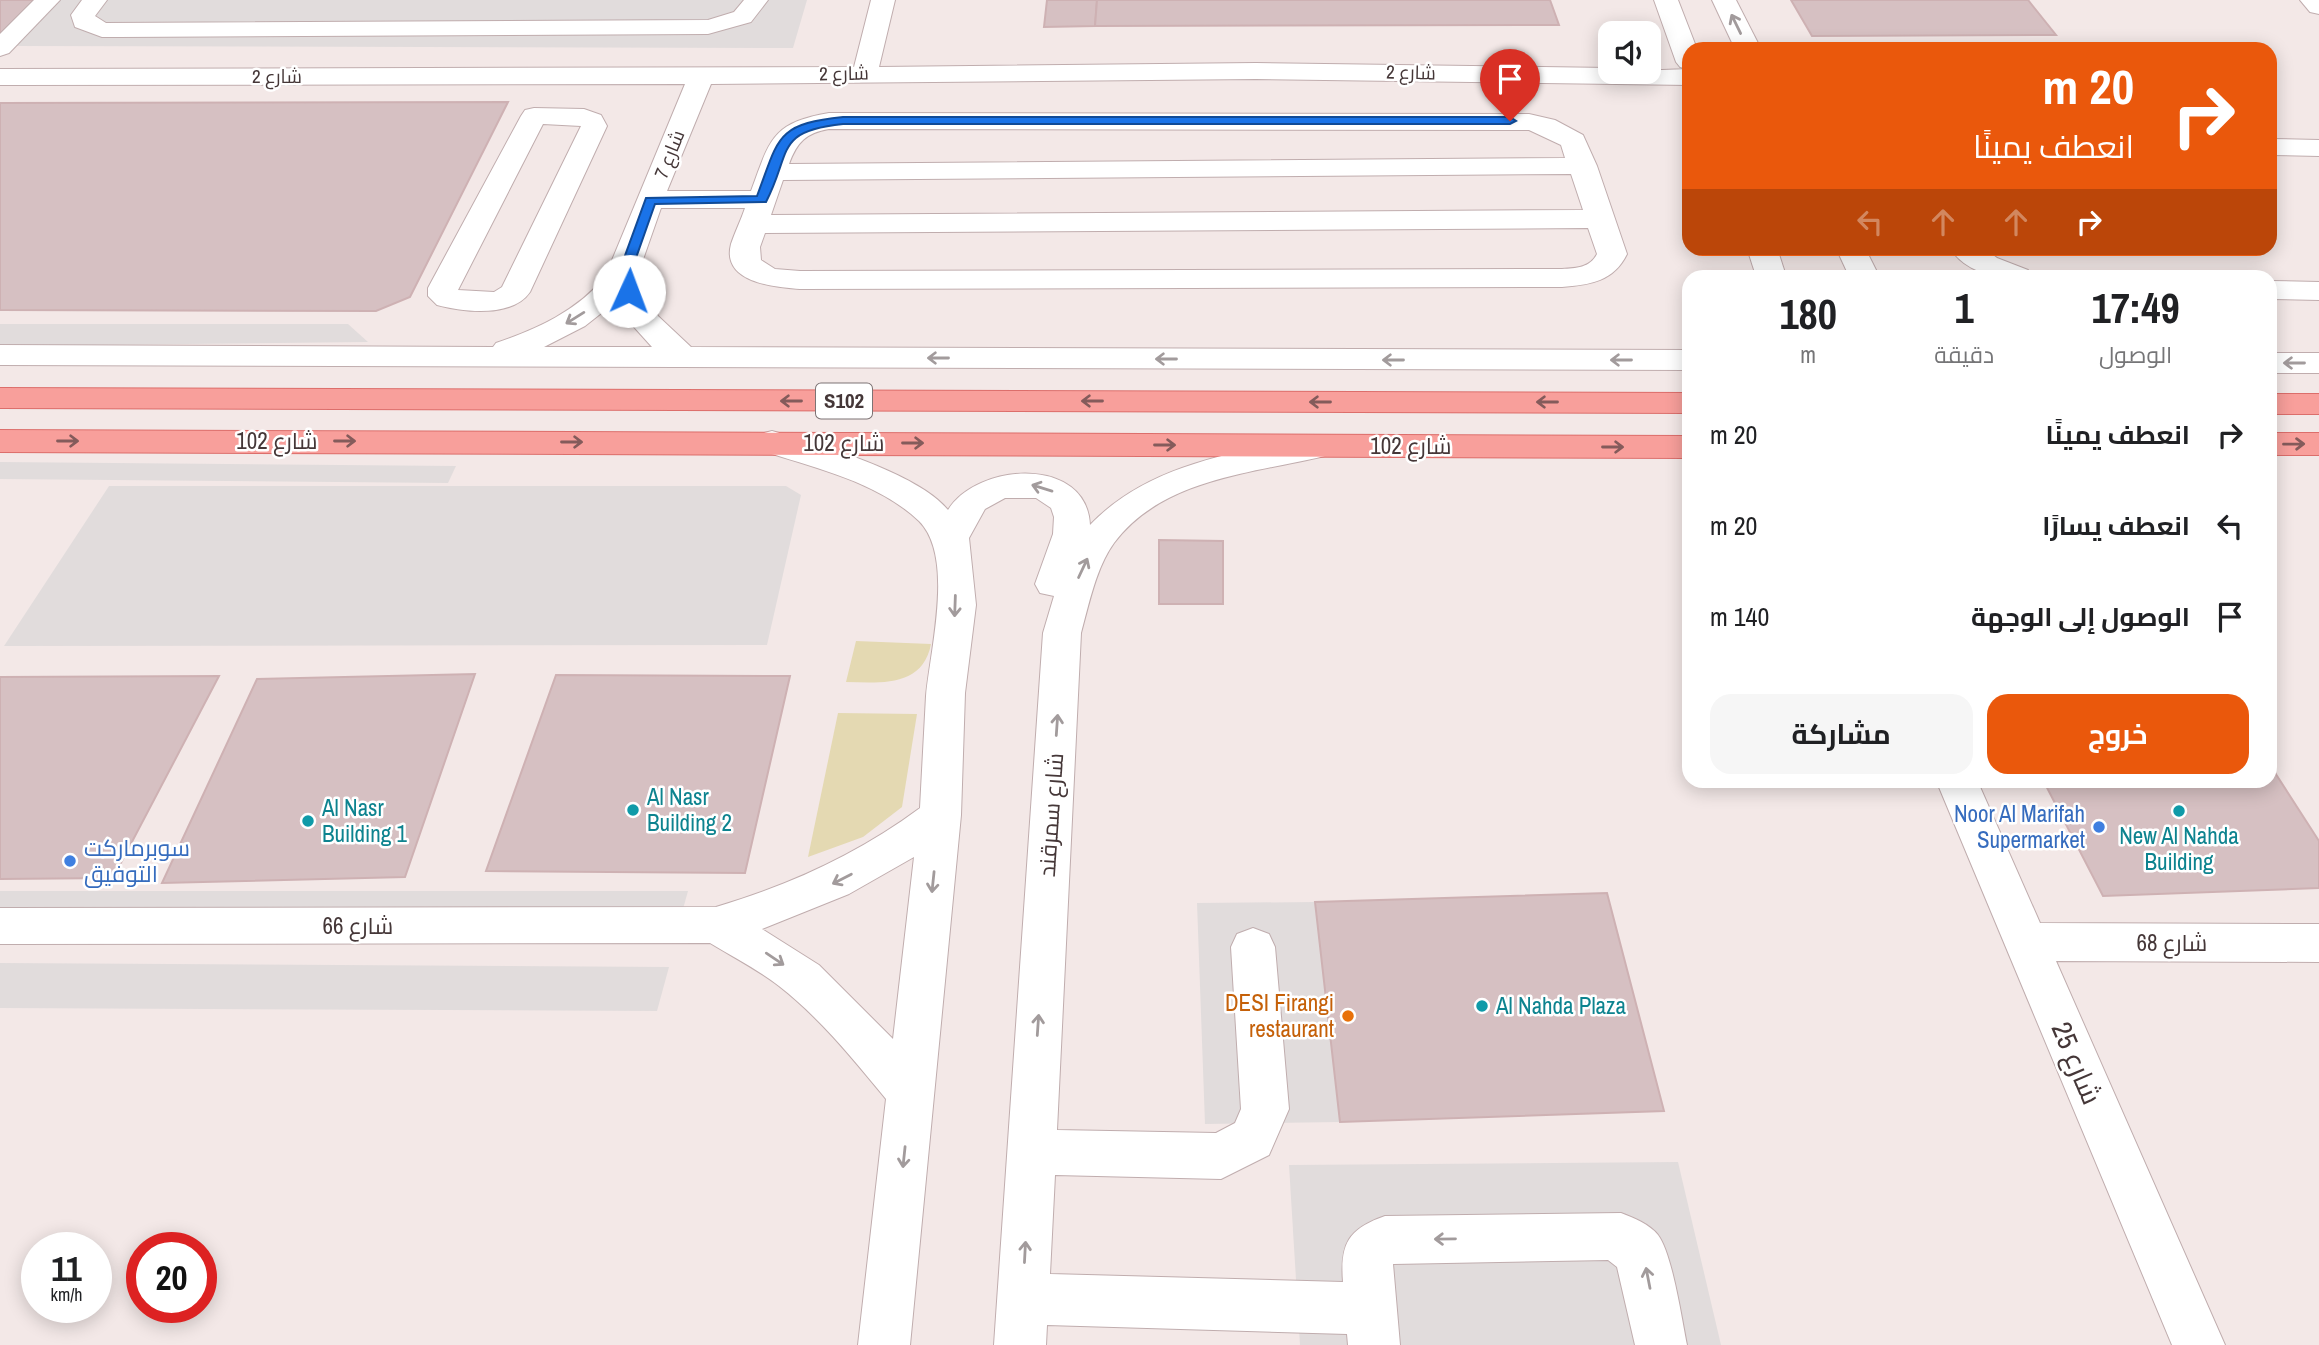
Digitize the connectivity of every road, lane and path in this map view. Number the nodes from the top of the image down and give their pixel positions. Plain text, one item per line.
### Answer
1 (48, 0) edge
2 (95, 0) edge
3 (756, 0) edge
4 (883, 0) edge
5 (1666, 0) edge
6 (1724, 0) edge
7 (2312, 0) edge
8 (2319, 7) edge
9 (638, 27) junction
10 (669, 27) junction
11 (1745, 42) edge
12 (1682, 43) edge
13 (0, 48) edge
14 (865, 73) junction
15 (556, 75) junction
16 (615, 75) junction
17 (649, 75) junction
18 (701, 76) junction
19 (0, 77) edge
20 (1682, 77) edge
21 (534, 116) junction
22 (2277, 147) edge
23 (2319, 148) edge
24 (1583, 166) junction
25 (772, 172) junction
26 (650, 200) junction
27 (757, 212) junction
28 (1601, 219) junction
29 (1976, 256) edge
30 (2002, 270) edge
31 (625, 272) junction
32 (2277, 290) edge
33 (2319, 291) edge
34 (0, 355) edge
35 (485, 357) junction
36 (683, 357) junction
37 (1682, 359) edge
38 (2277, 363) edge
39 (2319, 363) edge
40 (0, 398) edge
41 (1682, 403) edge
42 (2277, 404) edge
43 (2319, 404) edge
44 (0, 441) edge
45 (772, 442) junction
46 (2277, 444) edge
47 (2319, 444) edge
48 (1321, 446) junction
49 (1682, 447) edge
50 (951, 538) junction
51 (1062, 633) junction
52 (1959, 788) edge
53 (940, 815) junction
54 (716, 925) junction
55 (0, 926) edge
56 (2025, 942) junction
57 (2319, 943) edge
58 (1253, 947) dead end
59 (911, 1093) junction
60 (1030, 1152) junction
61 (1021, 1322) edge
62 (1371, 1327) edge
63 (884, 1345) edge
64 (1661, 1345) edge
65 (2199, 1345) edge

1 - 13 street
2 - 9 street
3 - 10 street
4 - 14 street
5 - 12 street
11 -> 6 street
7 - 8 street
9 - 10 street
9 - 16 street
10 - 17 street
14 - 18 street, شارع 2
14 - 20 street, شارع 2
15 - 16 street, شارع 2
15 - 19 street, شارع 2
15 - 21 street
16 - 17 street, شارع 2
17 - 18 street, شارع 2
18 - 26 street, شارع 7
21 - 21 street
22 - 23 street
24 - 25 street
24 - 25 street
24 - 28 street
25 - 27 street
26 - 27 street
26 - 31 street, شارع 7
27 - 28 street
27 - 28 street
29 - 30 street
31 -> 35 street, شارع 7
31 - 36 street
32 - 33 street
34 - 35 street
35 - 36 street
37 -> 36 street
39 -> 38 street
41 -> 40 main road, شارع 102 / S102
42 - 43 main road
44 -> 45 main road, شارع 102 / S102
45 -> 48 main road, شارع 102 / S102
45 - 50 street
46 -> 47 main road
48 -> 49 main road, شارع 102 / S102
51 -> 48 street, شارع سمرقند
51 -> 50 street
50 -> 53 street
60 -> 51 street, شارع سمرقند
52 - 56 street, شارع 25
53 -> 54 street, شارع 66
53 -> 59 street
54 - 55 street, شارع 66
54 -> 59 street, شارع 66
56 - 57 street, شارع 68
56 - 65 street, شارع 25
58 - 60 street
59 -> 63 street
61 -> 60 street, شارع سمرقند
61 - 62 street
64 -> 62 street

